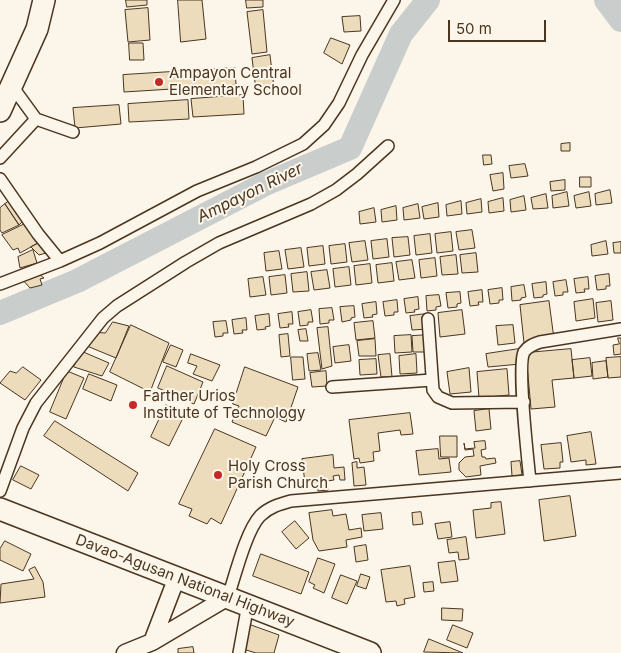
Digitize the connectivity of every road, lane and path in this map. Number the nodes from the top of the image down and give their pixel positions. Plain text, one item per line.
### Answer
1 (44, 0) edge
2 (394, 0) edge
3 (12, 86) junction
4 (0, 111) edge
5 (36, 119) junction
6 (73, 132) dead end
7 (388, 146) dead end
8 (0, 158) edge
9 (0, 179) edge
10 (60, 261) junction
11 (0, 284) edge
12 (428, 319) dead end
13 (621, 329) edge
14 (432, 380) junction
15 (332, 388) dead end
16 (524, 402) junction
17 (621, 473) edge
18 (530, 481) junction
19 (0, 491) edge
20 (0, 509) edge
21 (177, 577) junction
22 (228, 597) junction
23 (248, 604) junction
24 (152, 642) junction
25 (125, 653) edge
26 (239, 653) edge
27 (370, 653) edge

1 - 3 highway
2 - 10 street
3 - 4 highway
3 - 5 street
5 - 6 street
5 - 8 street
7 - 19 street
9 - 10 street
10 - 11 street
12 - 14 street
13 - 16 street
14 - 15 street
14 - 16 street
16 - 18 street
17 - 18 street
18 - 22 street
20 - 21 highway, Davao-Agusan National Highway
21 - 22 highway, Davao-Agusan National Highway
21 - 24 street
22 - 23 highway, Davao-Agusan National Highway
22 - 24 street
23 - 26 street
23 - 27 highway, Davao-Agusan National Highway
24 - 25 street

